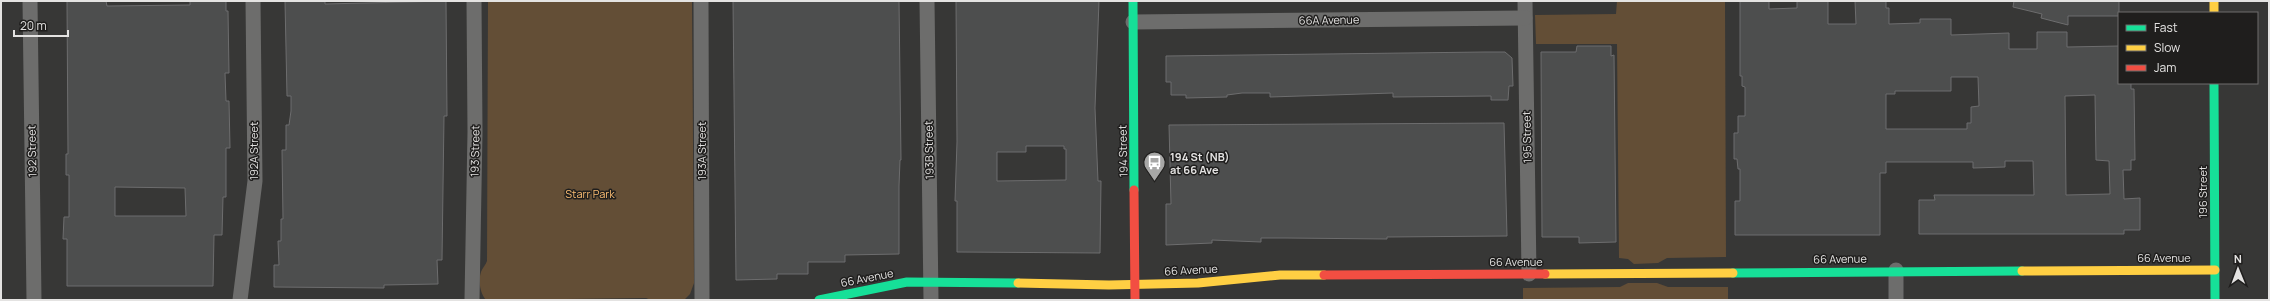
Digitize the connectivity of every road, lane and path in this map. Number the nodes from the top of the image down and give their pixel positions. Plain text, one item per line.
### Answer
1 (30, 1) edge
2 (253, 1) edge
3 (474, 1) edge
4 (701, 1) edge
5 (927, 1) edge
6 (1133, 1) edge
7 (1525, 1) edge
8 (2214, 1) edge
9 (2214, 12) edge
10 (1525, 18) junction
11 (1133, 22) junction
12 (2214, 84) edge
13 (1896, 270) junction
14 (2215, 270) junction
15 (1530, 274) junction
16 (930, 281) junction
17 (1135, 285) junction
18 (34, 300) edge
19 (240, 300) edge
20 (472, 300) edge
21 (702, 300) edge
22 (819, 300) edge
23 (930, 300) edge
24 (1135, 300) edge
25 (1896, 300) edge
26 (2215, 300) edge

1 - 18 street, 192 Street
2 - 19 street, 192A Street
3 - 20 street, 193 Street
4 - 21 street, 193A Street
5 - 16 street, 193B Street
6 - 11 street, 194 Street
7 - 10 street, 195 Street
8 - 9 street
10 - 11 street, 66A Avenue
10 - 15 street, 195 Street
11 - 17 street, 194 Street
12 - 14 street, 196 Street
13 - 14 street, 66 Avenue
13 - 15 street, 66 Avenue
13 - 25 street
14 - 26 street, 196 Street
15 - 17 street, 66 Avenue
16 - 17 street, 66 Avenue
16 - 22 street, 66 Avenue
16 - 23 street, 193B Street
17 - 24 street, 194 Street

